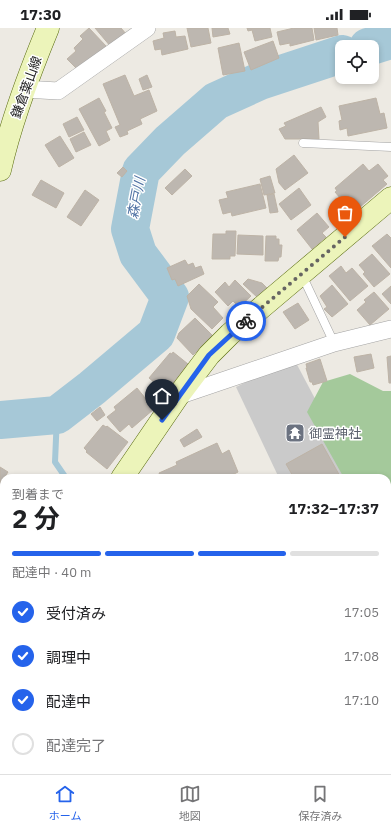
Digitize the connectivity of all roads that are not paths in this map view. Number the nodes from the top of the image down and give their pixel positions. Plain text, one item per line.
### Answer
1 (48, 28) edge
2 (147, 28) edge
3 (24, 89) junction
4 (303, 142) dead end
5 (391, 147) edge
6 (1, 157) edge
7 (391, 198) edge
8 (301, 274) junction
9 (391, 329) edge
10 (334, 343) junction
11 (178, 396) junction
12 (125, 474) edge

1 - 3 street, 鎌倉葉山線
2 - 3 street
3 - 6 street, 鎌倉葉山線
4 - 5 lane
7 - 8 street
8 - 10 lane
8 - 11 street
9 - 10 street
10 - 11 street
11 - 12 street

